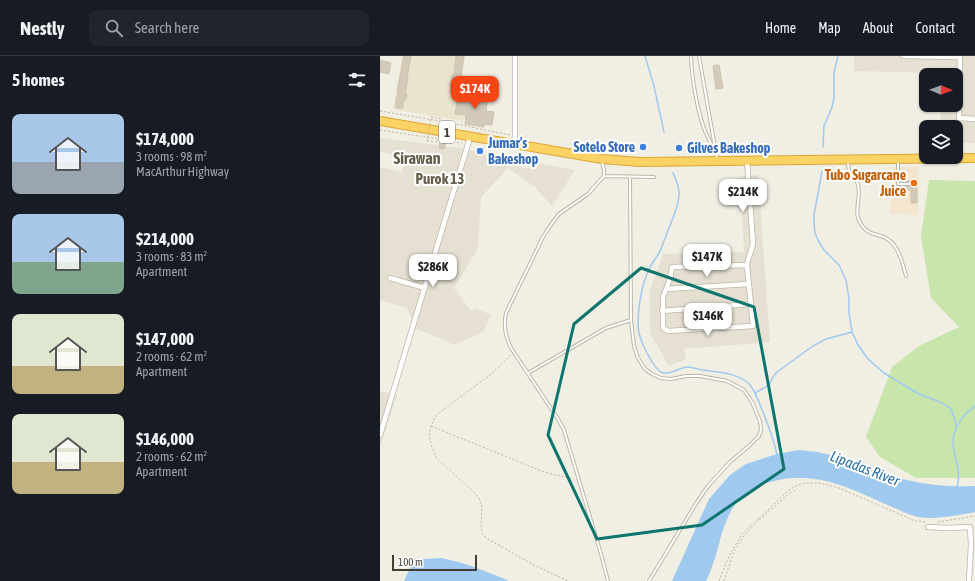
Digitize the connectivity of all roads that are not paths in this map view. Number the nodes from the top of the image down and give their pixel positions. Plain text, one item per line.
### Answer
1 (515, 56) edge
2 (691, 56) edge
3 (699, 56) edge
4 (903, 56) edge
5 (960, 56) edge
6 (975, 119) edge
7 (380, 121) edge
8 (469, 140) junction
9 (515, 140) junction
10 (715, 149) junction
11 (975, 158) edge
12 (602, 159) junction
13 (898, 159) junction
14 (848, 160) junction
15 (717, 161) junction
16 (748, 161) junction
17 (604, 176) junction
18 (630, 177) junction
19 (654, 178) dead end
20 (909, 184) dead end
21 (747, 265) junction
22 (906, 276) dead end
23 (390, 278) dead end
24 (749, 284) junction
25 (424, 288) junction
26 (666, 289) junction
27 (751, 304) junction
28 (662, 311) junction
29 (631, 320) junction
30 (528, 373) junction
31 (380, 435) edge
32 (928, 524) road end
33 (608, 581) edge
34 (648, 581) edge
35 (970, 581) edge

1 - 9 street
2 - 10 lane
3 - 10 lane
4 - 5 street
5 - 6 street
7 - 8 highway, 1
8 - 9 highway, 1
8 - 25 street
9 - 12 highway, 1
10 - 15 lane
11 - 13 highway, 1
12 - 15 highway, 1
12 - 17 lane
13 - 14 highway, 1
13 - 20 lane
14 - 16 highway, 1
14 - 22 lane
15 - 16 highway, 1
16 - 21 street
17 - 18 lane
17 - 30 lane
18 - 19 lane
18 - 29 lane
21 - 24 street
21 - 26 street
23 - 25 street
24 - 26 street
24 - 27 street
25 - 31 street
26 - 28 street
27 - 28 street
27 - 28 street
29 - 30 lane
29 - 34 lane
30 - 33 lane
32 - 35 street

